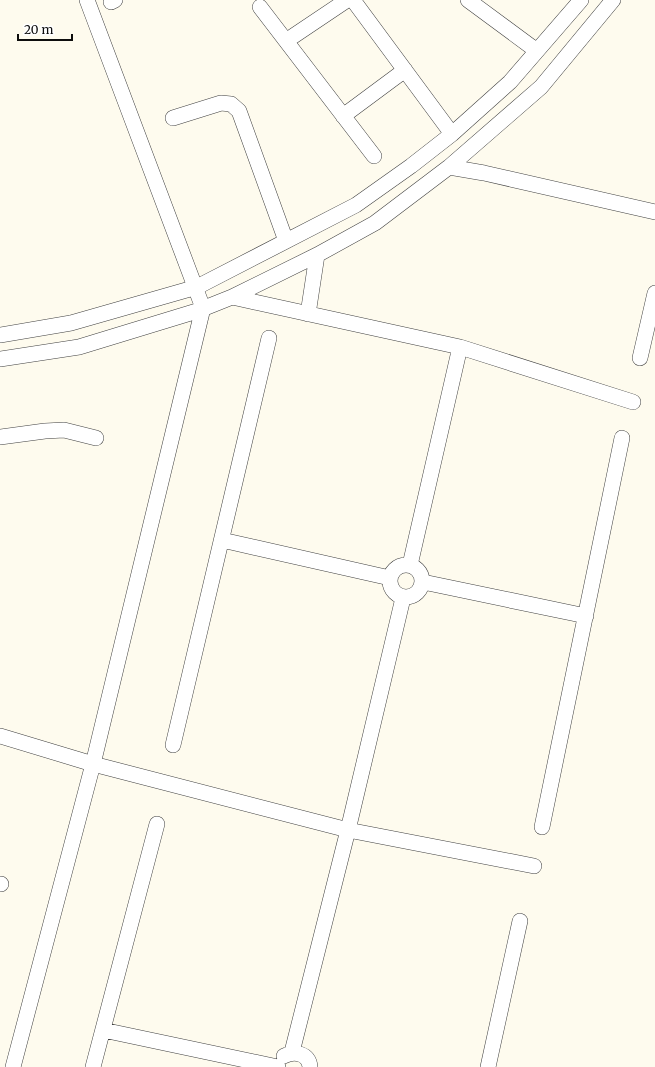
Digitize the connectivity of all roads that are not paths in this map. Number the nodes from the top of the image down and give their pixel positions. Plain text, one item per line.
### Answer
1 (87, 0) edge
2 (347, 0) edge
3 (353, 0) edge
4 (468, 0) edge
5 (580, 0) edge
6 (613, 0) edge
7 (260, 7) dead end
8 (286, 41) junction
9 (537, 51) junction
10 (405, 70) junction
11 (343, 116) junction
12 (173, 118) dead end
13 (452, 134) junction
14 (374, 156) dead end
15 (449, 167) junction
16 (655, 212) edge
17 (286, 241) junction
18 (317, 255) junction
19 (196, 287) junction
20 (655, 293) edge
21 (232, 297) junction
22 (204, 308) junction
23 (308, 314) junction
24 (0, 335) edge
25 (269, 338) dead end
26 (460, 347) junction
27 (640, 358) dead end
28 (0, 359) edge
29 (633, 402) dead end
30 (0, 438) edge
31 (96, 438) dead end
32 (622, 438) dead end
33 (222, 540) junction
34 (410, 565) junction
35 (390, 578) junction
36 (423, 582) junction
37 (403, 598) junction
38 (586, 616) junction
39 (0, 736) edge
40 (173, 745) dead end
41 (93, 764) junction
42 (157, 824) dead end
43 (542, 827) dead end
44 (348, 830) junction
45 (534, 866) dead end
46 (520, 921) dead end
47 (102, 1030) junction
48 (292, 1052) junction
49 (13, 1067) edge
50 (93, 1067) edge
51 (278, 1067) edge
52 (310, 1067) edge
53 (488, 1067) edge

1 - 19 street
2 - 8 street
3 - 10 street
4 - 9 street
5 - 9 street
6 - 15 street
7 - 8 street
8 - 11 street
9 - 13 street
10 - 11 street
10 - 13 street
11 - 14 street
12 - 17 street
13 - 17 street
15 - 16 street
15 - 18 street
17 - 19 street
18 - 21 street
18 - 23 street
19 - 22 street
19 - 24 street
20 - 27 street
21 - 22 street
21 - 23 street
22 - 28 street
22 - 41 street
23 - 26 street
25 - 33 street
26 - 29 street
26 - 34 street
30 - 31 street
32 - 38 street
33 - 35 street
33 - 40 street
34 - 35 street
34 - 36 street
35 - 37 street
36 - 37 street
36 - 38 street
37 - 44 street
38 - 43 street
39 - 41 street
41 - 44 street
41 - 49 street
42 - 47 street
44 - 45 street
44 - 48 street
46 - 53 street
47 - 50 street
47 - 51 street
48 - 51 street
48 - 52 street

